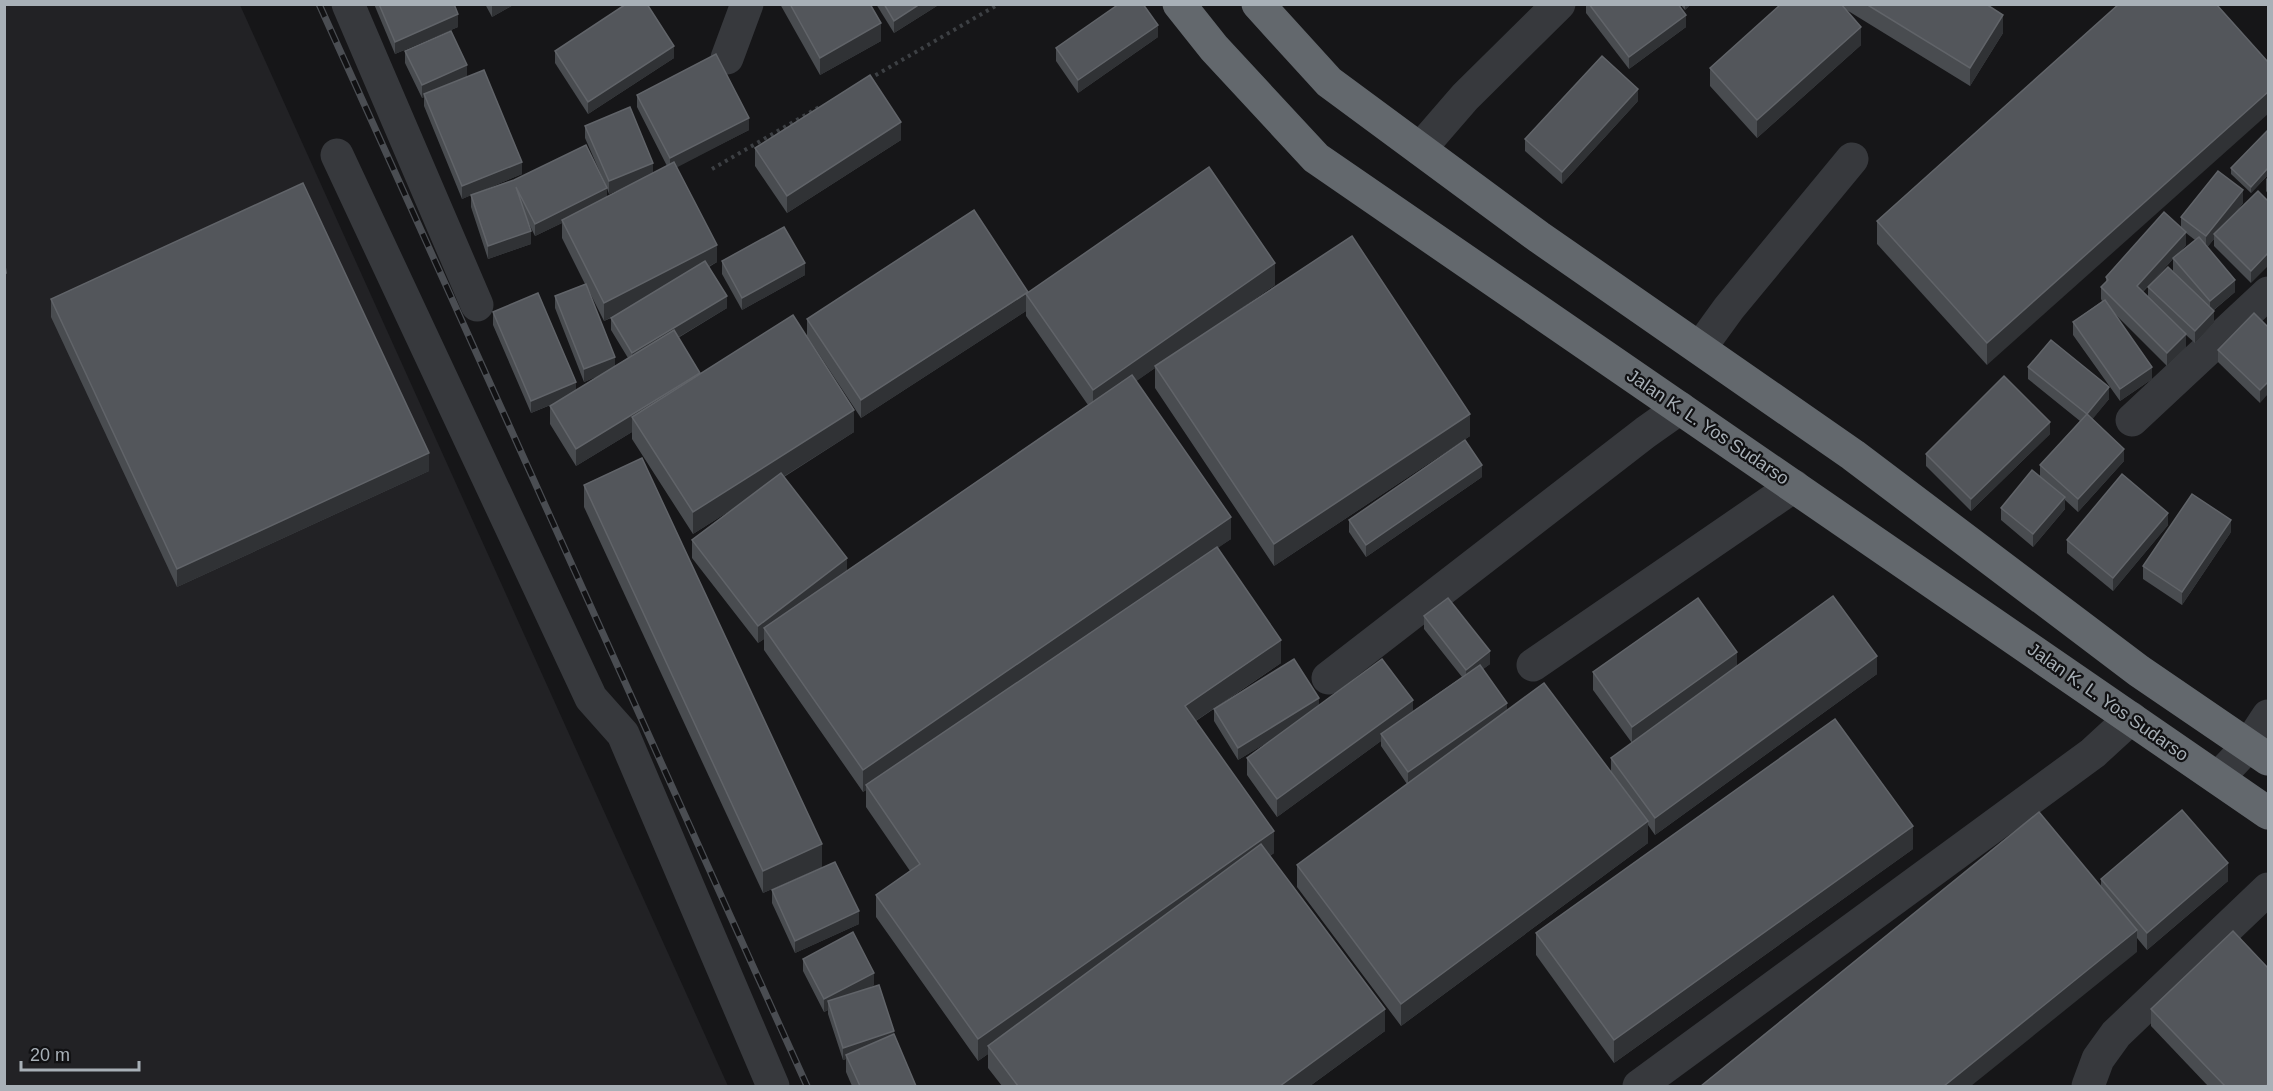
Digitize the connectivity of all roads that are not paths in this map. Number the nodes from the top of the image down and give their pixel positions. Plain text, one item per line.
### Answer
1 (348, 4) edge
2 (747, 4) edge
3 (1179, 4) edge
4 (1258, 4) edge
5 (1559, 4) edge
6 (727, 58) dead end
7 (1420, 149) junction
8 (337, 155) dead end
9 (1852, 159) dead end
10 (2268, 293) edge
11 (477, 304) dead end
12 (1700, 348) junction
13 (1680, 408) junction
14 (2132, 420) dead end
15 (1794, 486) junction
16 (1533, 665) dead end
17 (1328, 678) dead end
18 (2268, 716) edge
19 (2131, 718) junction
20 (2259, 752) edge
21 (2218, 778) junction
22 (2268, 813) edge
23 (2268, 889) edge
24 (773, 1086) edge
25 (1639, 1086) edge
26 (2088, 1086) edge

1 - 11 street
2 - 6 street
3 - 13 highway, Jalan K. L. Yos Sudarso
4 - 7 highway
5 - 7 street
7 - 12 highway
8 - 24 street
9 - 12 street
10 - 14 street
12 - 20 highway
13 - 15 highway, Jalan K. L. Yos Sudarso
13 - 17 street
15 - 16 street
15 - 19 highway, Jalan K. L. Yos Sudarso
18 - 20 street
19 - 21 highway, Jalan K. L. Yos Sudarso
19 - 25 street
20 - 21 street
21 - 22 highway, Jalan K. L. Yos Sudarso
23 - 26 street

